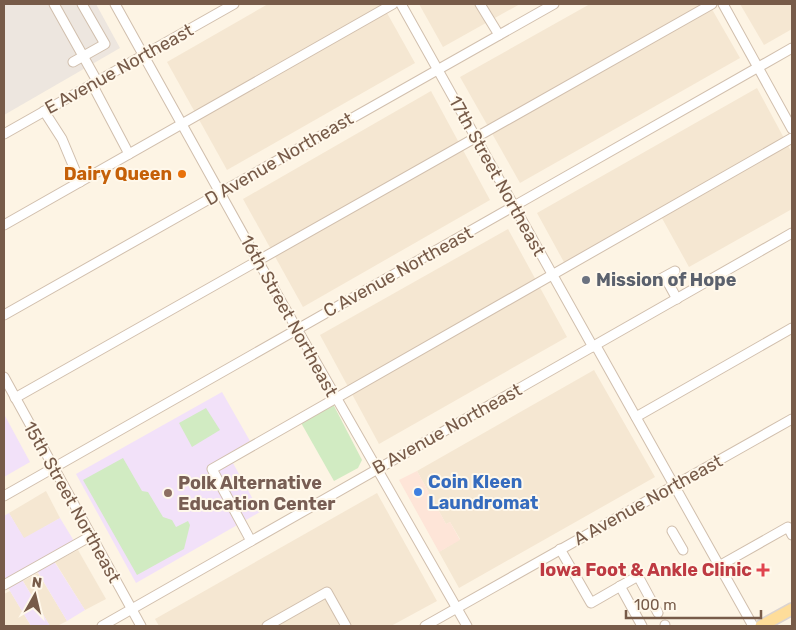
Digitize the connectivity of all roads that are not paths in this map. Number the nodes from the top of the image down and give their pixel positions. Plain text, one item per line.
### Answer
1 (54, 4) edge
2 (82, 4) edge
3 (115, 4) edge
4 (234, 4) edge
5 (393, 4) edge
6 (401, 4) edge
7 (480, 4) edge
8 (554, 4) edge
9 (712, 4) edge
10 (723, 4) edge
11 (499, 35) junction
12 (792, 48) edge
13 (144, 55) junction
14 (83, 56) junction
15 (73, 62) dead end
16 (758, 67) junction
17 (438, 70) junction
18 (95, 83) junction
19 (44, 111) junction
20 (182, 124) junction
21 (792, 129) edge
22 (4, 134) edge
23 (475, 137) junction
24 (792, 138) edge
25 (129, 154) junction
26 (80, 182) junction
27 (220, 192) junction
28 (513, 207) junction
29 (4, 225) edge
30 (792, 233) edge
31 (258, 261) junction
32 (675, 271) dead end
33 (552, 275) junction
34 (665, 276) junction
35 (655, 282) dead end
36 (677, 299) junction
37 (4, 315) edge
38 (792, 328) edge
39 (296, 329) junction
40 (594, 346) junction
41 (4, 377) edge
42 (15, 398) junction
43 (335, 398) junction
44 (636, 417) junction
45 (792, 419) edge
46 (54, 468) junction
47 (376, 469) junction
48 (673, 486) junction
49 (4, 496) edge
50 (672, 531) dead end
51 (792, 535) edge
52 (91, 536) junction
53 (251, 541) junction
54 (560, 549) junction
55 (683, 550) dead end
56 (718, 566) junction
57 (4, 585) edge
58 (620, 586) junction
59 (457, 608) junction
60 (792, 608) edge
61 (132, 610) junction
62 (658, 613) dead end
63 (430, 625) edge
64 (102, 626) edge
65 (141, 626) edge
66 (267, 626) edge
67 (346, 626) edge
68 (467, 626) edge
69 (642, 626) edge
70 (753, 626) edge
71 (761, 626) edge

1 - 14 street
2 - 14 street
3 - 13 street, 16th Street Northeast
4 - 13 street, E Avenue Northeast
5 - 20 street
6 - 17 street, 17th Street Northeast
7 - 11 street
8 - 11 street, D Avenue Northeast
9 - 23 street
10 - 16 street
11 - 17 street, D Avenue Northeast
12 - 16 street, C Avenue Northeast
13 - 18 street, E Avenue Northeast
13 - 20 street, 16th Street Northeast
14 - 15 street
14 - 18 street
16 - 21 street
16 - 28 street, C Avenue Northeast
17 - 23 street, 17th Street Northeast
17 - 27 street, D Avenue Northeast
18 - 19 street, E Avenue Northeast
18 - 25 street
19 - 22 street, E Avenue Northeast
19 - 26 street
20 - 25 street
20 - 27 street, 16th Street Northeast
23 - 28 street, 17th Street Northeast
23 - 31 street
24 - 33 street
25 - 26 street
26 - 29 street
27 - 31 street, 16th Street Northeast
27 - 37 street, D Avenue Northeast
28 - 33 street, 17th Street Northeast
28 - 39 street, C Avenue Northeast
30 - 36 street, B Avenue Northeast
31 - 39 street, 16th Street Northeast
31 - 42 street
32 - 34 street
33 - 40 street, 17th Street Northeast
33 - 43 street
34 - 35 street
34 - 36 street
36 - 40 street, B Avenue Northeast
38 - 44 street
39 - 43 street, 16th Street Northeast
39 - 46 street, C Avenue Northeast
40 - 44 street, 17th Street Northeast
40 - 47 street, B Avenue Northeast
41 - 42 street, 15th Street Northeast
42 - 46 street, 15th Street Northeast
43 - 47 street, 16th Street Northeast
43 - 53 street
44 - 48 street, 17th Street Northeast
45 - 48 street, A Avenue Northeast
46 - 49 street, C Avenue Northeast
46 - 52 street, 15th Street Northeast
47 - 53 street, B Avenue Northeast
47 - 59 street, 16th Street Northeast
48 - 54 street, A Avenue Northeast
48 - 56 street, 17th Street Northeast
50 - 55 street
51 - 56 street
52 - 57 street
52 - 61 street, 15th Street Northeast
53 - 61 street, B Avenue Northeast
54 - 58 street
54 - 59 street, A Avenue Northeast
56 - 70 street, 17th Street Northeast
58 - 62 street
58 - 69 street
59 - 63 street, A Avenue Northeast
59 - 68 street, 16th Street Northeast
60 - 71 main road
61 - 64 street, B Avenue Northeast
61 - 65 street, 15th Street Northeast
66 - 67 street

